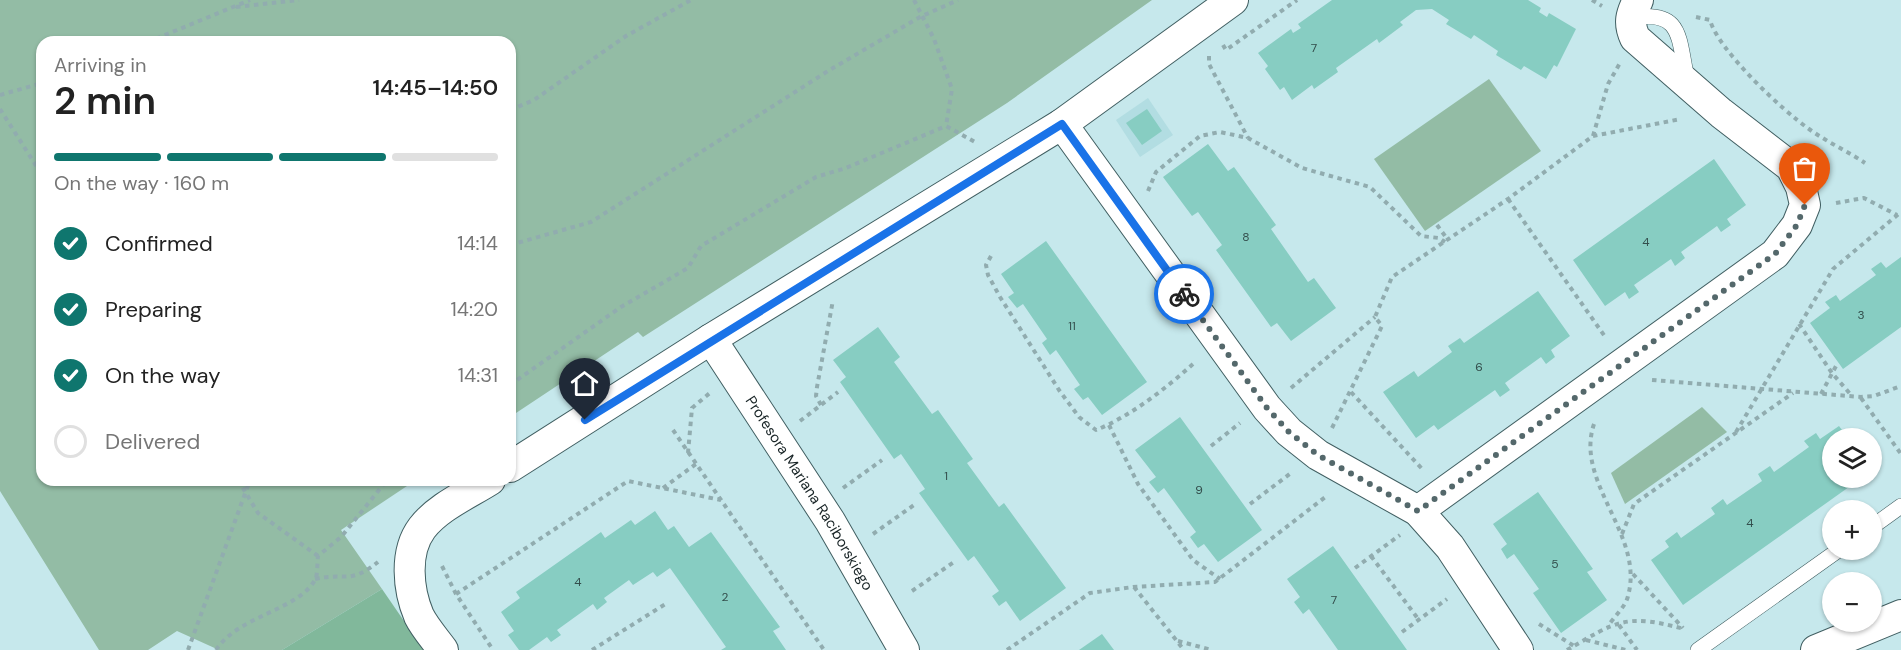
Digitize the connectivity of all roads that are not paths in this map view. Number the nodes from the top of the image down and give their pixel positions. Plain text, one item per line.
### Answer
1 (1233, 0) edge
2 (1634, 18) edge
3 (1688, 84) junction
4 (1062, 124) junction
5 (711, 339) junction
6 (516, 463) edge
7 (481, 486) edge
8 (1901, 506) edge
9 (1882, 520) edge
10 (1412, 521) junction
11 (1824, 560) edge
12 (1901, 615) edge
13 (1700, 648) edge
14 (443, 650) edge
15 (904, 650) edge
16 (1518, 650) edge
17 (1816, 650) edge

1 - 4 street
2 - 3 street
2 - 3 lane
3 - 10 street
4 - 5 street
4 - 10 street
5 - 6 street
5 - 15 street, Profesora Mariana Raciborskiego
7 - 14 street
8 - 9 lane
10 - 16 street
11 - 13 lane
12 - 17 street

